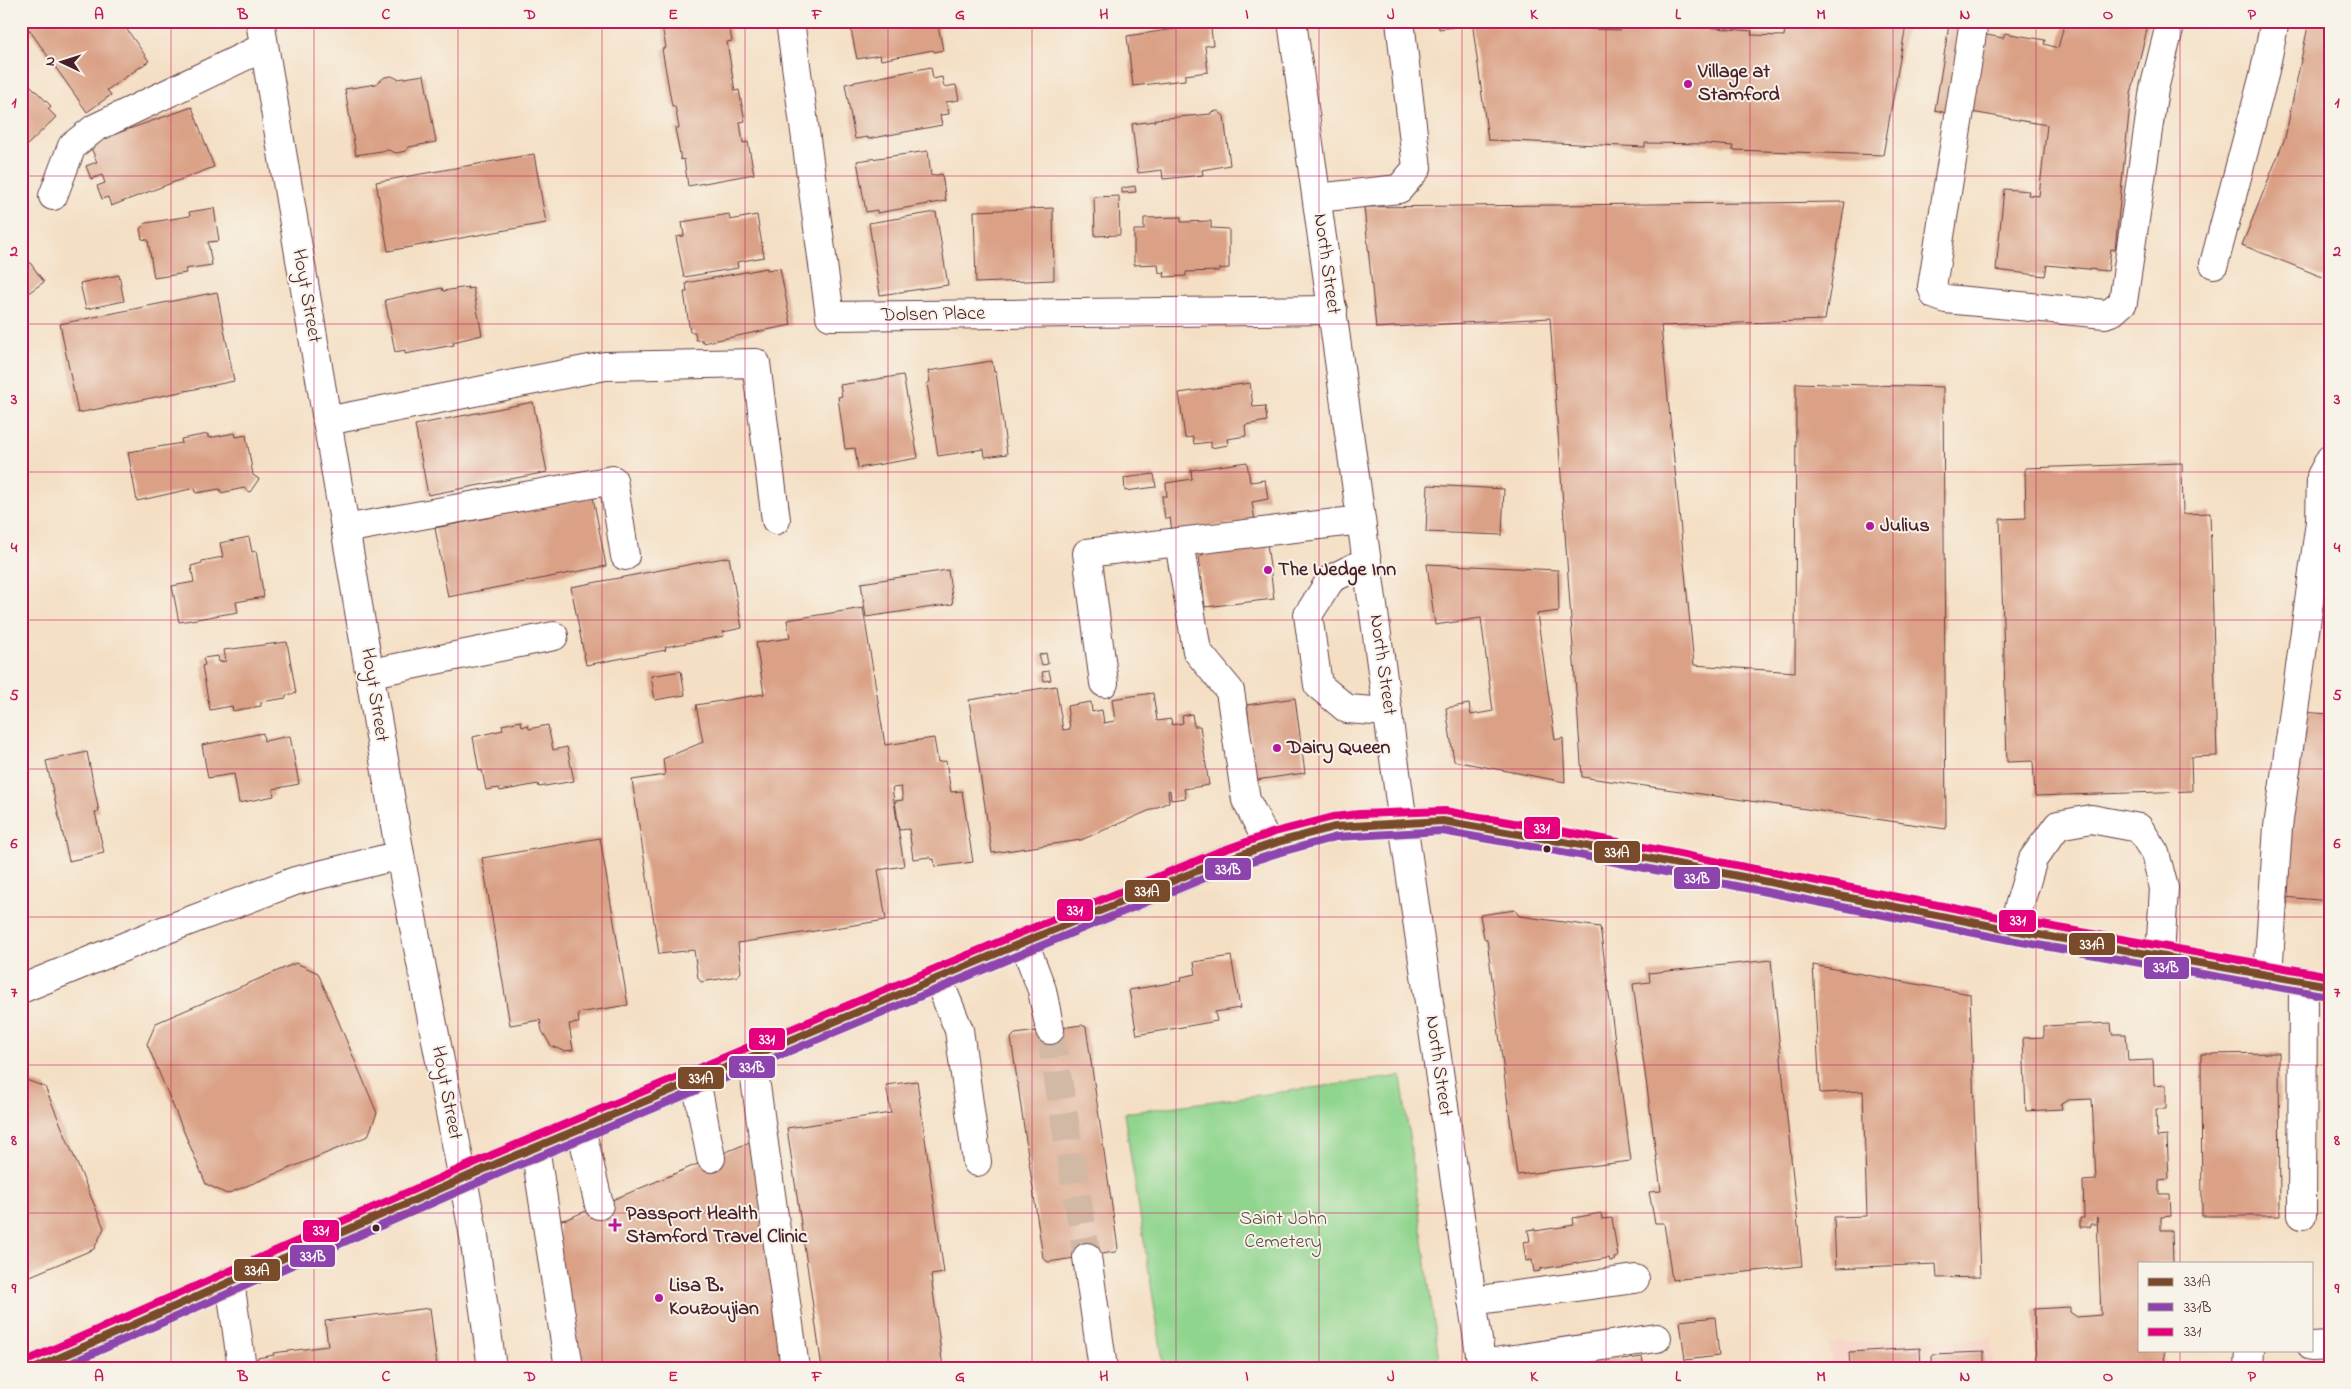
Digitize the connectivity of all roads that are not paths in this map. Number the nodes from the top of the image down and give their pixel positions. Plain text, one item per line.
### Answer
1 (260, 21) edge
2 (790, 21) edge
3 (1292, 21) edge
4 (1400, 21) edge
5 (1974, 21) edge
6 (2171, 21) edge
7 (2275, 21) edge
8 (264, 48) junction
9 (53, 196) dead end
10 (1317, 198) junction
11 (2214, 264) dead end
12 (1333, 310) junction
13 (327, 421) junction
14 (2330, 459) edge
15 (776, 520) dead end
16 (1362, 520) junction
17 (345, 529) junction
18 (1179, 542) junction
19 (625, 556) dead end
20 (2322, 560) edge
21 (1367, 561) junction
22 (554, 636) dead end
23 (370, 673) junction
24 (1104, 683) dead end
25 (1388, 712) junction
26 (1403, 823) junction
27 (1269, 845) junction
28 (400, 855) junction
29 (2012, 930) junction
30 (1024, 942) junction
31 (2160, 956) junction
32 (2268, 975) junction
33 (938, 979) junction
34 (2303, 981) junction
35 (2330, 986) edge
36 (21, 989) edge
37 (1050, 1030) tunnel mouth
38 (752, 1057) junction
39 (696, 1080) junction
40 (581, 1128) junction
41 (535, 1147) junction
42 (711, 1158) dead end
43 (976, 1162) dead end
44 (462, 1179) junction
45 (600, 1205) dead end
46 (2302, 1215) dead end
47 (1086, 1257) tunnel mouth
48 (1635, 1279) dead end
49 (230, 1281) junction
50 (1472, 1301) junction
51 (1657, 1338) dead end
52 (2330, 1346) edge
53 (2314, 1347) edge
54 (2250, 1352) edge
55 (63, 1362) edge
56 (1481, 1366) edge
57 (35, 1368) edge
58 (242, 1368) edge
59 (492, 1368) edge
60 (569, 1368) edge
61 (796, 1368) edge
62 (1103, 1368) edge
63 (2249, 1368) edge

1 - 8 street, Hoyt Street
2 - 12 street, Dolsen Place
3 - 10 street, North Street
4 - 10 street
5 - 6 street
7 - 11 street
8 - 9 street
8 - 13 street, Hoyt Street
10 - 12 street, North Street
12 - 16 street, North Street
13 - 15 street
13 - 17 street, Hoyt Street
14 - 20 street
16 - 18 street
16 - 21 street, North Street
17 - 19 street
17 - 23 street, Hoyt Street
18 - 24 street
18 - 27 street
20 - 32 street
21 - 25 street, North Street
21 - 25 street
22 - 23 street
23 - 28 street, Hoyt Street
25 - 26 street, North Street
26 - 27 main road
26 - 29 main road
26 - 50 street, North Street
27 - 30 main road
28 - 36 street
28 - 44 street, Hoyt Street
29 - 31 main road
29 - 31 street
30 - 33 main road
30 - 37 street
31 - 32 main road
32 - 34 main road
33 - 38 main road
33 - 43 street
34 - 35 main road
34 - 46 street
38 - 39 main road
38 - 61 street
39 - 40 main road
39 - 42 street
40 - 41 main road
40 - 45 street
41 - 44 main road
41 - 60 street
44 - 49 main road
44 - 59 street, Hoyt Street
47 - 62 street
48 - 50 street
49 - 55 main road
49 - 58 street
50 - 56 street, North Street
51 - 56 street
52 - 53 street
54 - 63 street
55 - 57 main road

